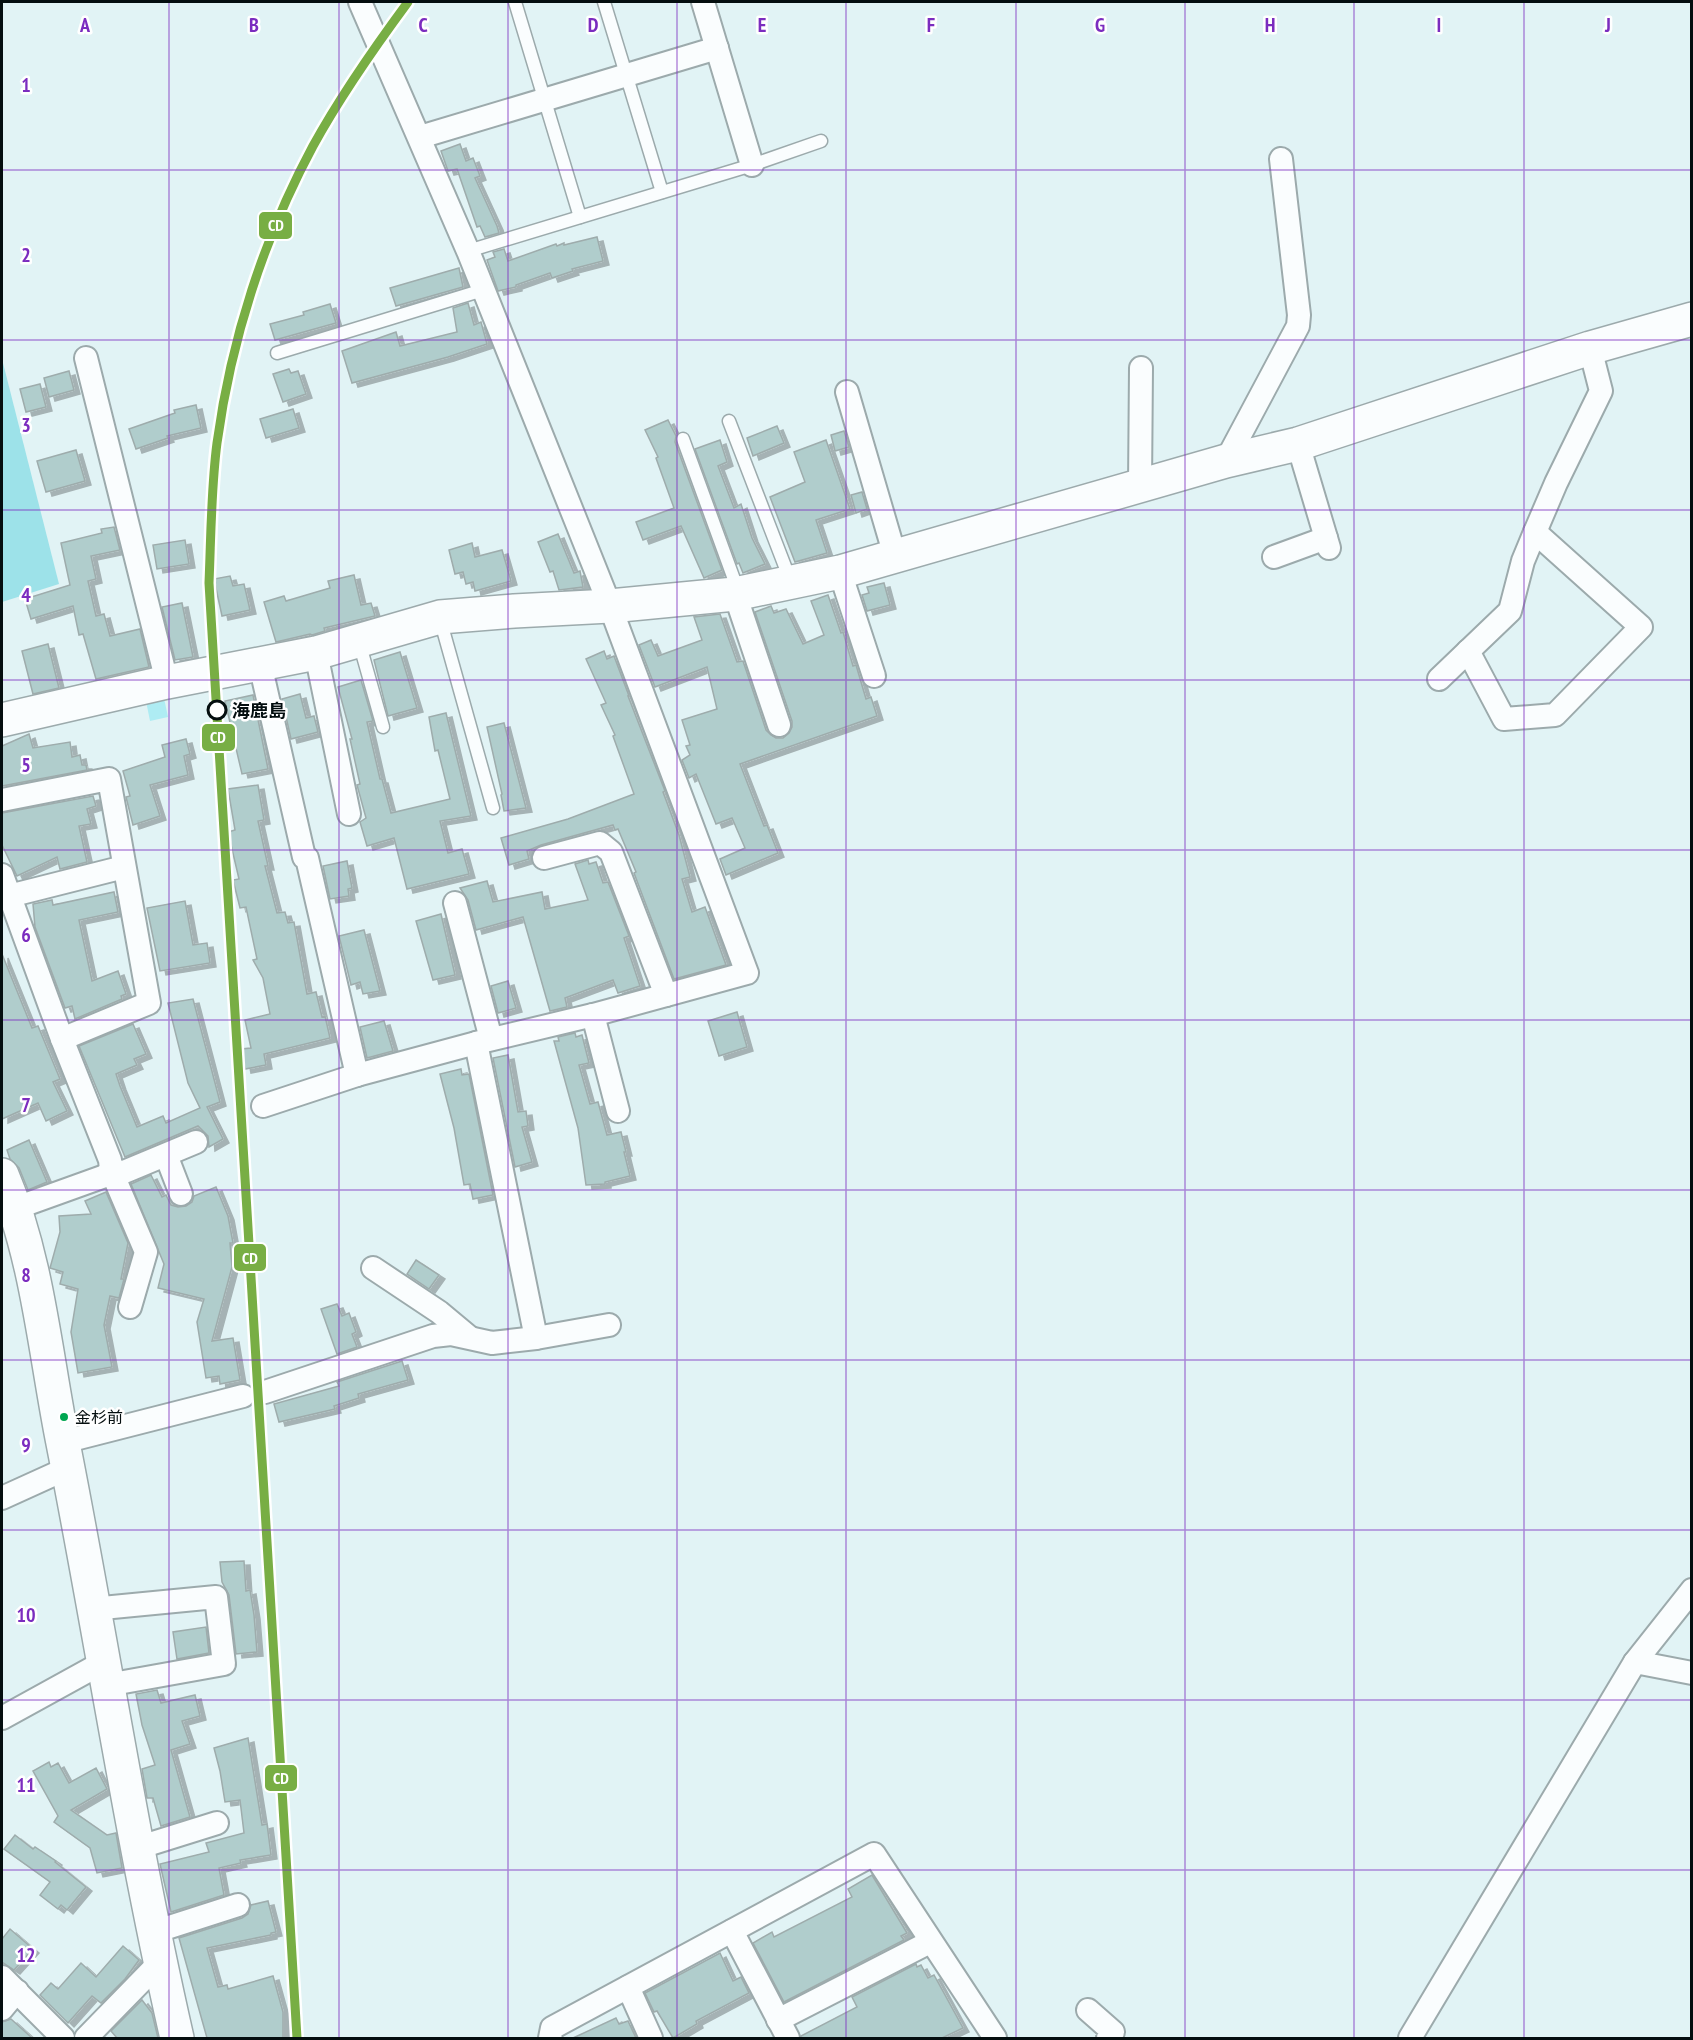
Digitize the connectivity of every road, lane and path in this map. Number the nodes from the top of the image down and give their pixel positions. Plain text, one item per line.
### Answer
1 (360, 2) edge
2 (515, 2) edge
3 (603, 2) edge
4 (703, 2) edge
5 (717, 48) junction
6 (626, 76) junction
7 (545, 100) junction
8 (420, 137) junction
9 (821, 141) dead end
10 (1281, 159) dead end
11 (752, 165) junction
12 (662, 192) junction
13 (580, 217) junction
14 (468, 251) junction
15 (483, 290) junction
16 (1692, 319) edge
17 (1590, 348) junction
18 (277, 353) dead end
19 (86, 358) dead end
20 (1142, 368) dead end
21 (847, 392) dead end
22 (729, 421) dead end
23 (683, 439) dead end
24 (1298, 444) junction
25 (1226, 461) junction
26 (1140, 486) junction
27 (1535, 532) junction
28 (895, 556) junction
29 (1274, 557) dead end
30 (840, 572) junction
31 (791, 583) junction
32 (737, 594) junction
33 (610, 606) junction
34 (440, 617) junction
35 (358, 641) junction
36 (1468, 651) junction
37 (316, 653) junction
38 (260, 664) junction
39 (874, 676) dead end
40 (1439, 679) dead end
41 (167, 682) junction
42 (2, 720) edge
43 (779, 725) dead end
44 (383, 727) dead end
45 (2, 800) edge
46 (493, 808) dead end
47 (349, 814) dead end
48 (544, 858) dead end
49 (124, 867) junction
50 (5, 885) edge
51 (454, 903) dead end
52 (666, 995) junction
53 (593, 1015) junction
54 (62, 1039) junction
55 (483, 1041) junction
56 (357, 1075) junction
57 (262, 1106) dead end
58 (618, 1112) dead end
59 (196, 1142) dead end
60 (166, 1155) junction
61 (111, 1170) junction
62 (2, 1174) edge
63 (181, 1194) dead end
64 (16, 1208) junction
65 (373, 1268) dead end
66 (130, 1307) dead end
67 (609, 1325) dead end
68 (470, 1338) junction
69 (536, 1338) junction
70 (65, 1455) junction
71 (2, 1498) edge
72 (1692, 1590) edge
73 (92, 1609) junction
74 (1635, 1662) junction
75 (1692, 1673) edge
76 (105, 1674) junction
77 (2, 1718) edge
78 (217, 1823) dead end
79 (137, 1848) junction
80 (238, 1905) dead end
81 (732, 1931) junction
82 (930, 1942) junction
83 (157, 1947) junction
84 (9, 1984) edge
85 (628, 1987) junction
86 (2, 2009) edge
87 (1088, 2010) dead end
88 (783, 2029) edge
89 (988, 2036) edge
90 (63, 2038) edge
91 (86, 2038) edge
92 (177, 2038) edge
93 (550, 2038) edge
94 (651, 2038) edge
95 (1108, 2038) edge
96 (1410, 2038) edge

1 - 8 street
2 - 7 lane
3 - 6 lane
4 - 5 street
5 - 6 street
5 - 11 street
6 - 7 street
6 - 12 lane
7 - 8 street
7 - 13 lane
8 - 14 street
9 - 11 lane
10 - 25 street
11 - 12 lane
12 - 13 lane
13 - 14 lane
14 - 15 street
15 - 18 lane
15 - 33 street
16 - 17 street
17 - 24 street
17 - 27 street
19 - 41 street
20 - 26 street
21 - 28 street
22 - 31 lane
23 - 32 lane
24 - 25 street
24 - 29 street
25 - 26 street
26 - 28 street
27 - 36 street
27 - 36 street
28 - 30 street
30 - 31 street
30 - 39 street
31 - 32 street
32 - 33 street
32 - 43 street
33 - 34 street
33 - 52 street
34 - 35 street
34 - 46 lane
35 - 37 street
35 - 44 lane
36 - 40 street
37 - 38 street
37 - 47 street
38 - 41 street
38 - 56 street
41 - 42 street
45 - 49 street
48 - 52 street
49 - 50 street
49 - 54 street
50 - 54 street
51 - 55 street
52 - 53 street
53 - 55 street
53 - 58 street
54 - 61 street
55 - 56 street
55 - 69 street
56 - 57 street
59 - 60 street
60 - 61 street
60 - 63 street
61 - 64 street
61 - 66 street
62 - 64 street
64 - 70 street
65 - 68 street
67 - 69 street
68 - 69 street
68 - 70 street
70 - 71 street
70 - 73 street
72 - 74 street
73 - 76 street
73 - 76 street
74 - 75 street
74 - 96 street
76 - 77 street
76 - 79 street
78 - 79 street
79 - 83 street
80 - 83 street
81 - 82 street
81 - 85 street
81 - 88 street
82 - 88 street
82 - 89 street
83 - 91 street
83 - 92 street
84 - 86 street
84 - 90 street
85 - 93 street
85 - 94 street
87 - 95 street

